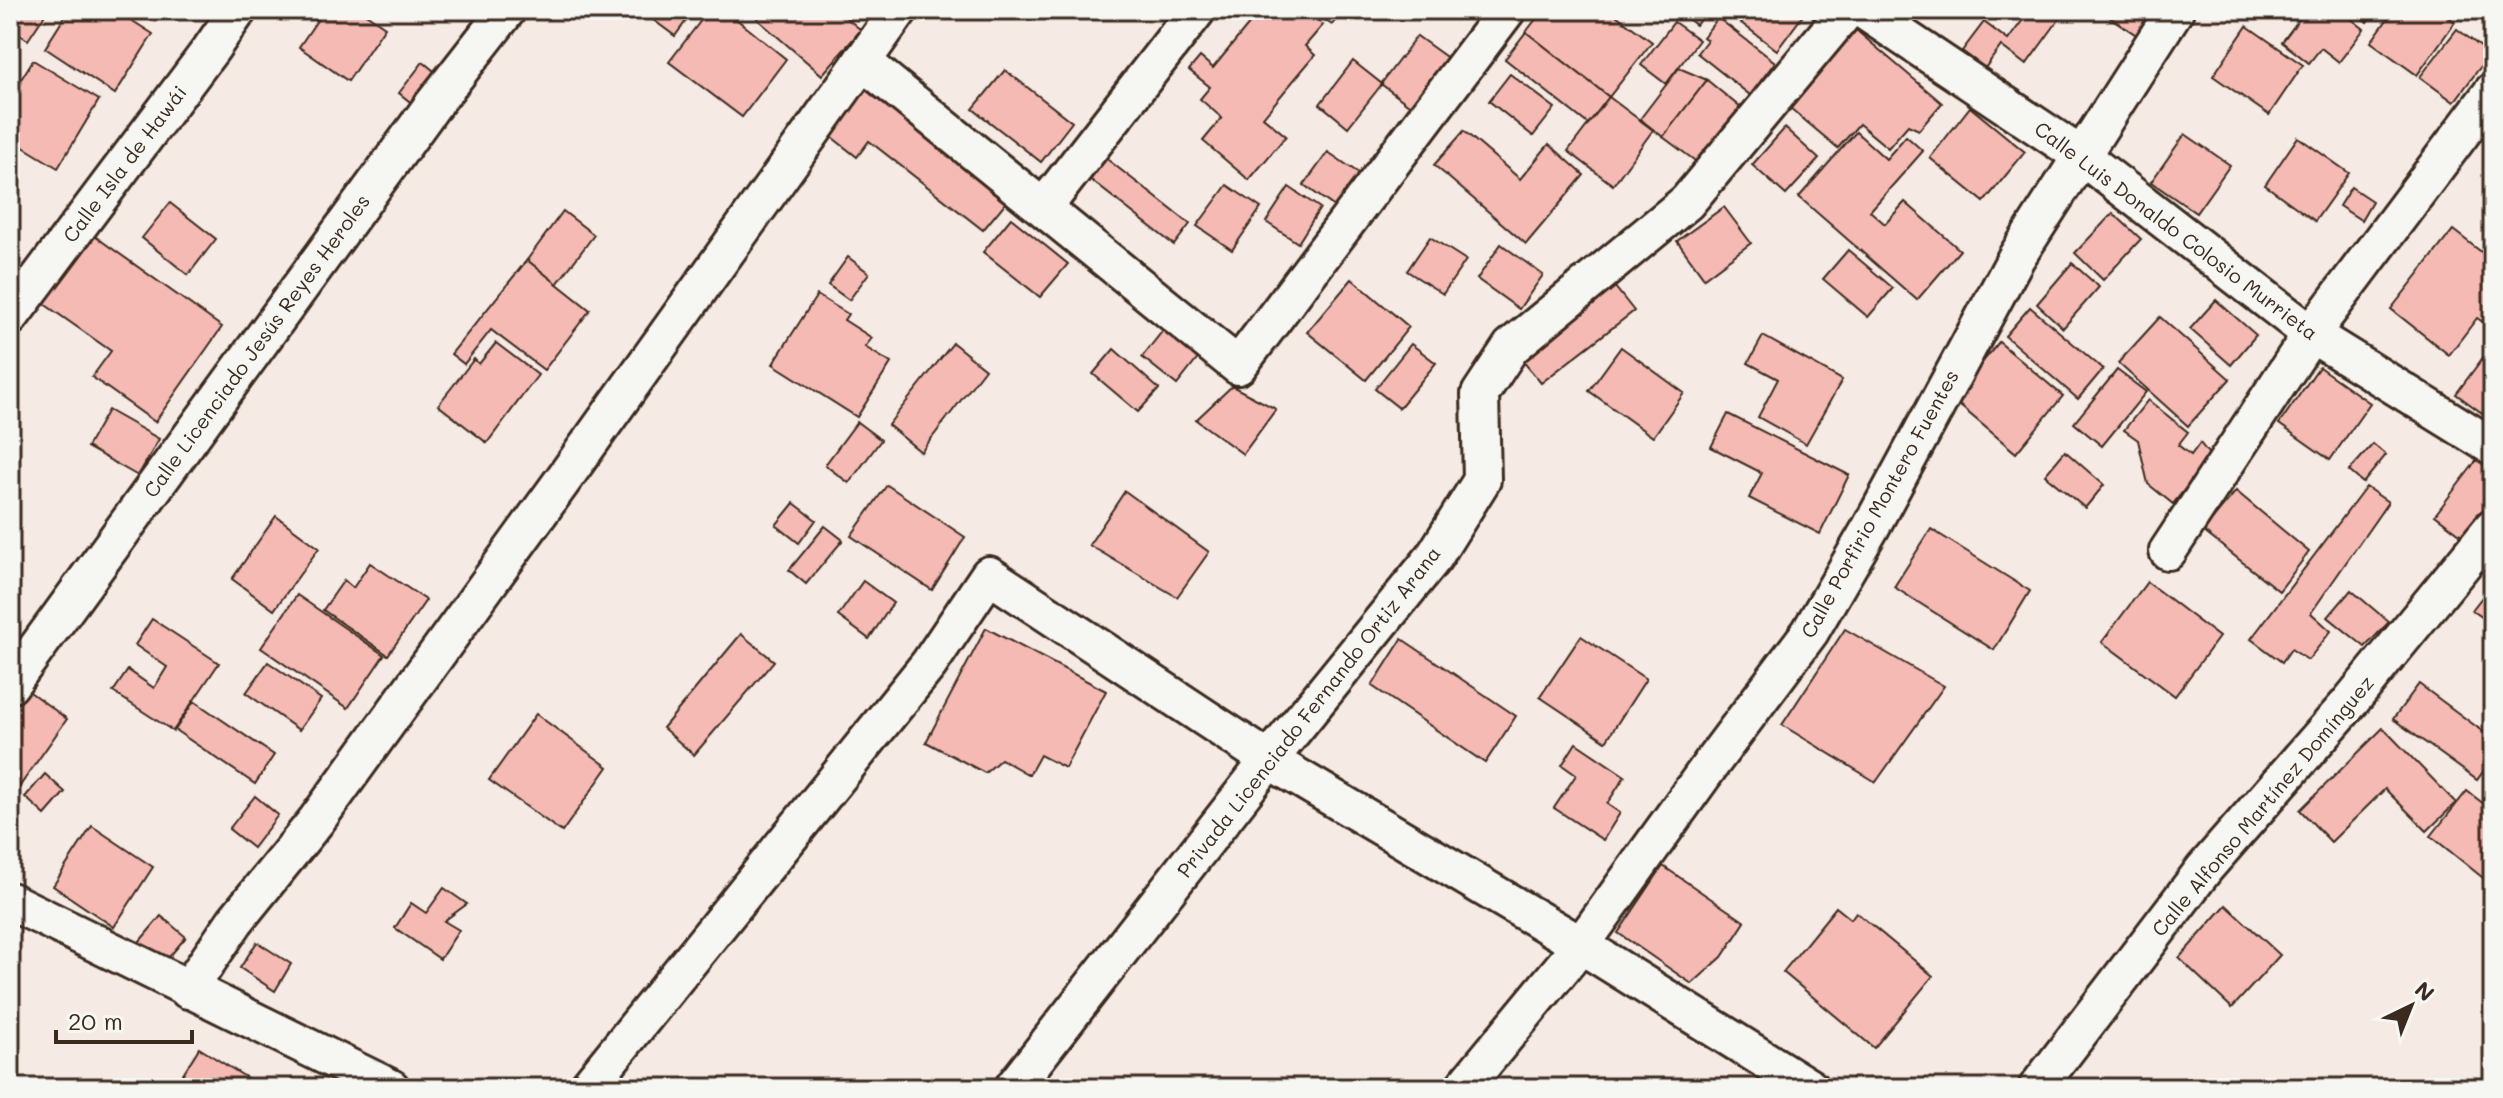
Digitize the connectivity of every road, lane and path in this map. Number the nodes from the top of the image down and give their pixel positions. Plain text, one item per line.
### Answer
1 (238, 10) edge
2 (507, 10) edge
3 (899, 10) edge
4 (1197, 10) edge
5 (1507, 10) edge
6 (1847, 10) edge
7 (1863, 10) edge
8 (2175, 10) edge
9 (862, 61) junction
10 (2493, 91) edge
11 (2080, 155) junction
12 (1044, 207) junction
13 (10, 317) edge
14 (2311, 334) junction
15 (2493, 447) edge
16 (2493, 527) edge
17 (2168, 551) dead end
18 (10, 685) edge
19 (1269, 760) junction
20 (10, 901) edge
21 (1581, 945) junction
22 (188, 990) junction
23 (347, 1080) edge
24 (391, 1088) edge
25 (587, 1088) edge
26 (1013, 1088) edge
27 (1463, 1088) edge
28 (1810, 1088) edge
29 (2037, 1088) edge

1 - 13 street, Calle Isla de Hawái
2 - 18 street, Calle Licenciado Jesús Reyes Heroles
3 - 9 street
4 - 12 street
5 - 12 street
6 - 19 street, Privada Licenciado Fernando Ortiz Arana
7 - 11 street, Calle Luis Donaldo Colosio Murrieta
8 - 11 street, Calle Porfirio Montero Fuentes
9 - 12 street
9 - 22 street
10 - 14 street
11 - 14 street, Calle Luis Donaldo Colosio Murrieta
11 - 21 street, Calle Porfirio Montero Fuentes
14 - 15 street, Calle Luis Donaldo Colosio Murrieta
14 - 17 street
16 - 29 street, Calle Alfonso Martínez Domínguez
19 - 21 street
19 - 25 street
19 - 26 street, Privada Licenciado Fernando Ortiz Arana
20 - 22 street
21 - 27 street, Calle Porfirio Montero Fuentes
21 - 28 street
22 - 23 street
23 - 24 street

